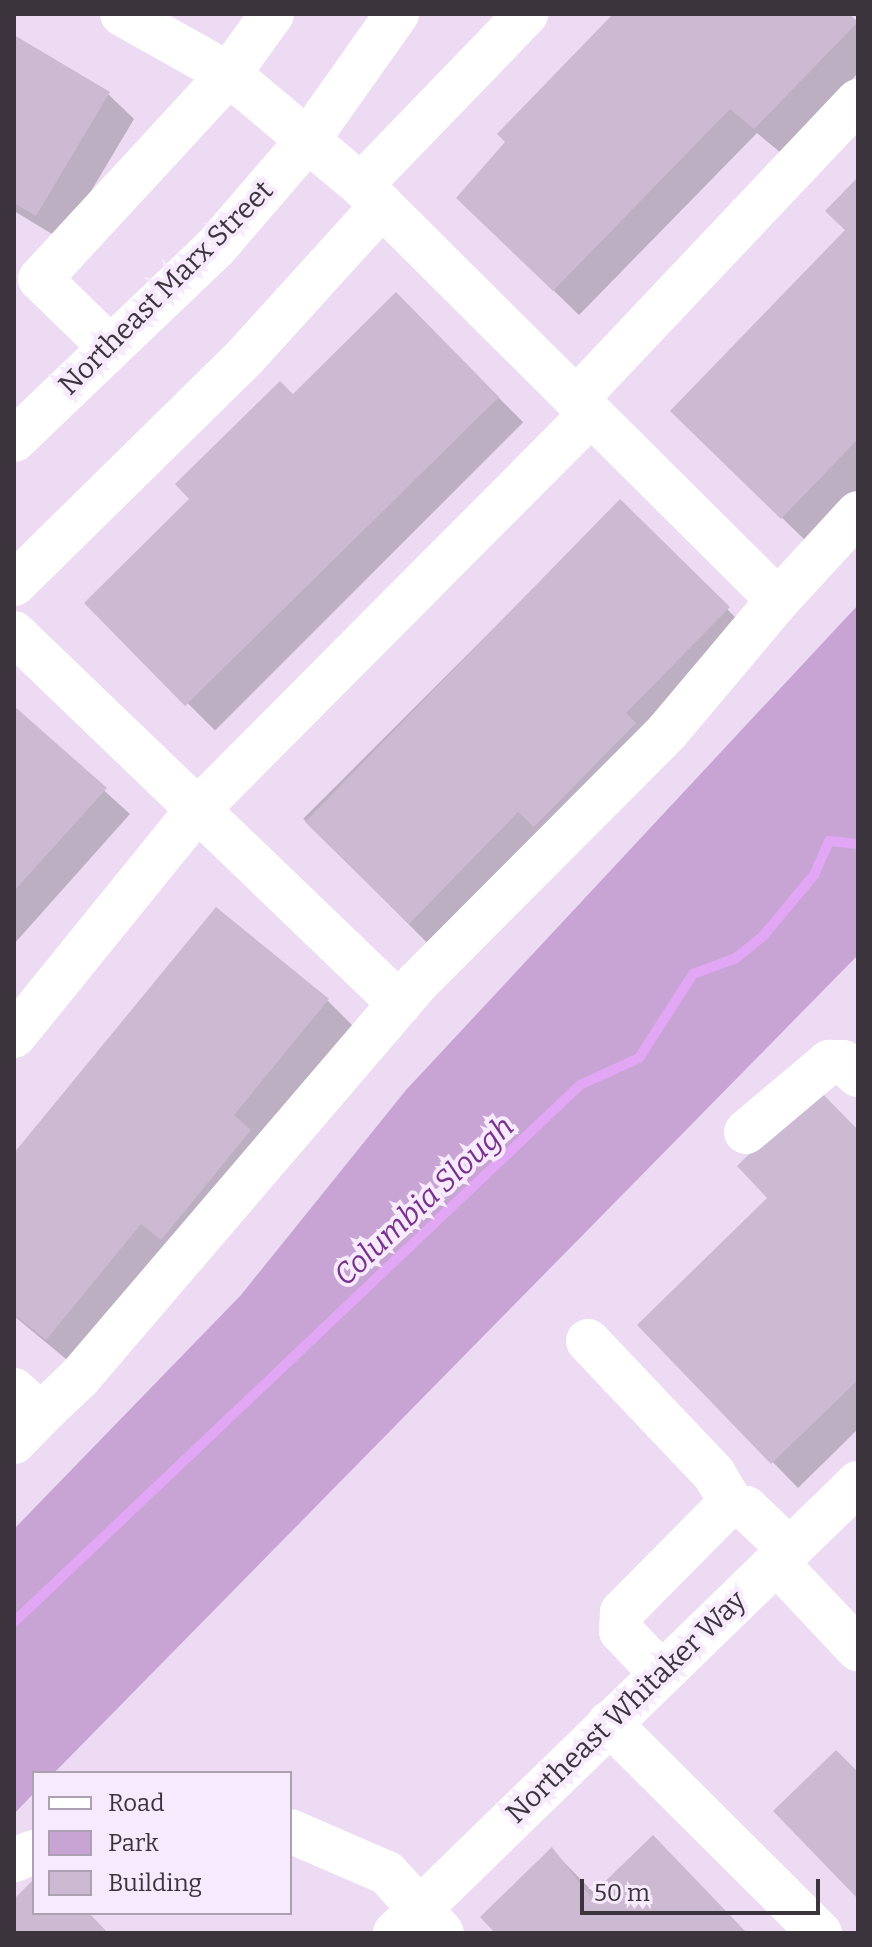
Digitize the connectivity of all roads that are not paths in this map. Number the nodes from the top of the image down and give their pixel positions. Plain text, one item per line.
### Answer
1 (122, 14) edge
2 (272, 14) edge
3 (397, 14) edge
4 (526, 14) edge
5 (229, 74) junction
6 (858, 101) edge
7 (307, 141) junction
8 (371, 196) junction
9 (23, 285) edge
10 (109, 346) junction
11 (583, 406) junction
12 (14, 440) edge
13 (858, 513) edge
14 (14, 584) edge
15 (778, 600) junction
16 (14, 633) edge
17 (198, 809) junction
18 (400, 1004) junction
19 (14, 1036) edge
20 (858, 1075) edge
21 (746, 1132) dead end
22 (588, 1341) dead end
23 (23, 1415) edge
24 (854, 1494) edge
25 (732, 1504) junction
26 (782, 1556) junction
27 (858, 1649) edge
28 (661, 1673) junction
29 (609, 1723) junction
30 (292, 1832) edge
31 (418, 1925) edge
32 (820, 1933) edge

1 - 5 street
2 - 5 street
3 - 7 street, Northeast Marx Street
4 - 8 street
5 - 7 street
5 - 9 street
6 - 11 street
7 - 8 street
7 - 10 street, Northeast Marx Street
8 - 11 street
8 - 14 street
9 - 10 street
10 - 12 street, Northeast Marx Street
11 - 15 street
11 - 17 street
13 - 15 street
15 - 18 street
16 - 17 street
17 - 18 street
17 - 19 street
18 - 23 street
20 - 21 street
22 - 25 street
24 - 26 street, Northeast Whitaker Way
25 - 26 street
25 - 28 street
26 - 27 street
26 - 28 street, Northeast Whitaker Way
28 - 29 street, Northeast Whitaker Way
29 - 31 street, Northeast Whitaker Way
29 - 32 street
30 - 31 street

